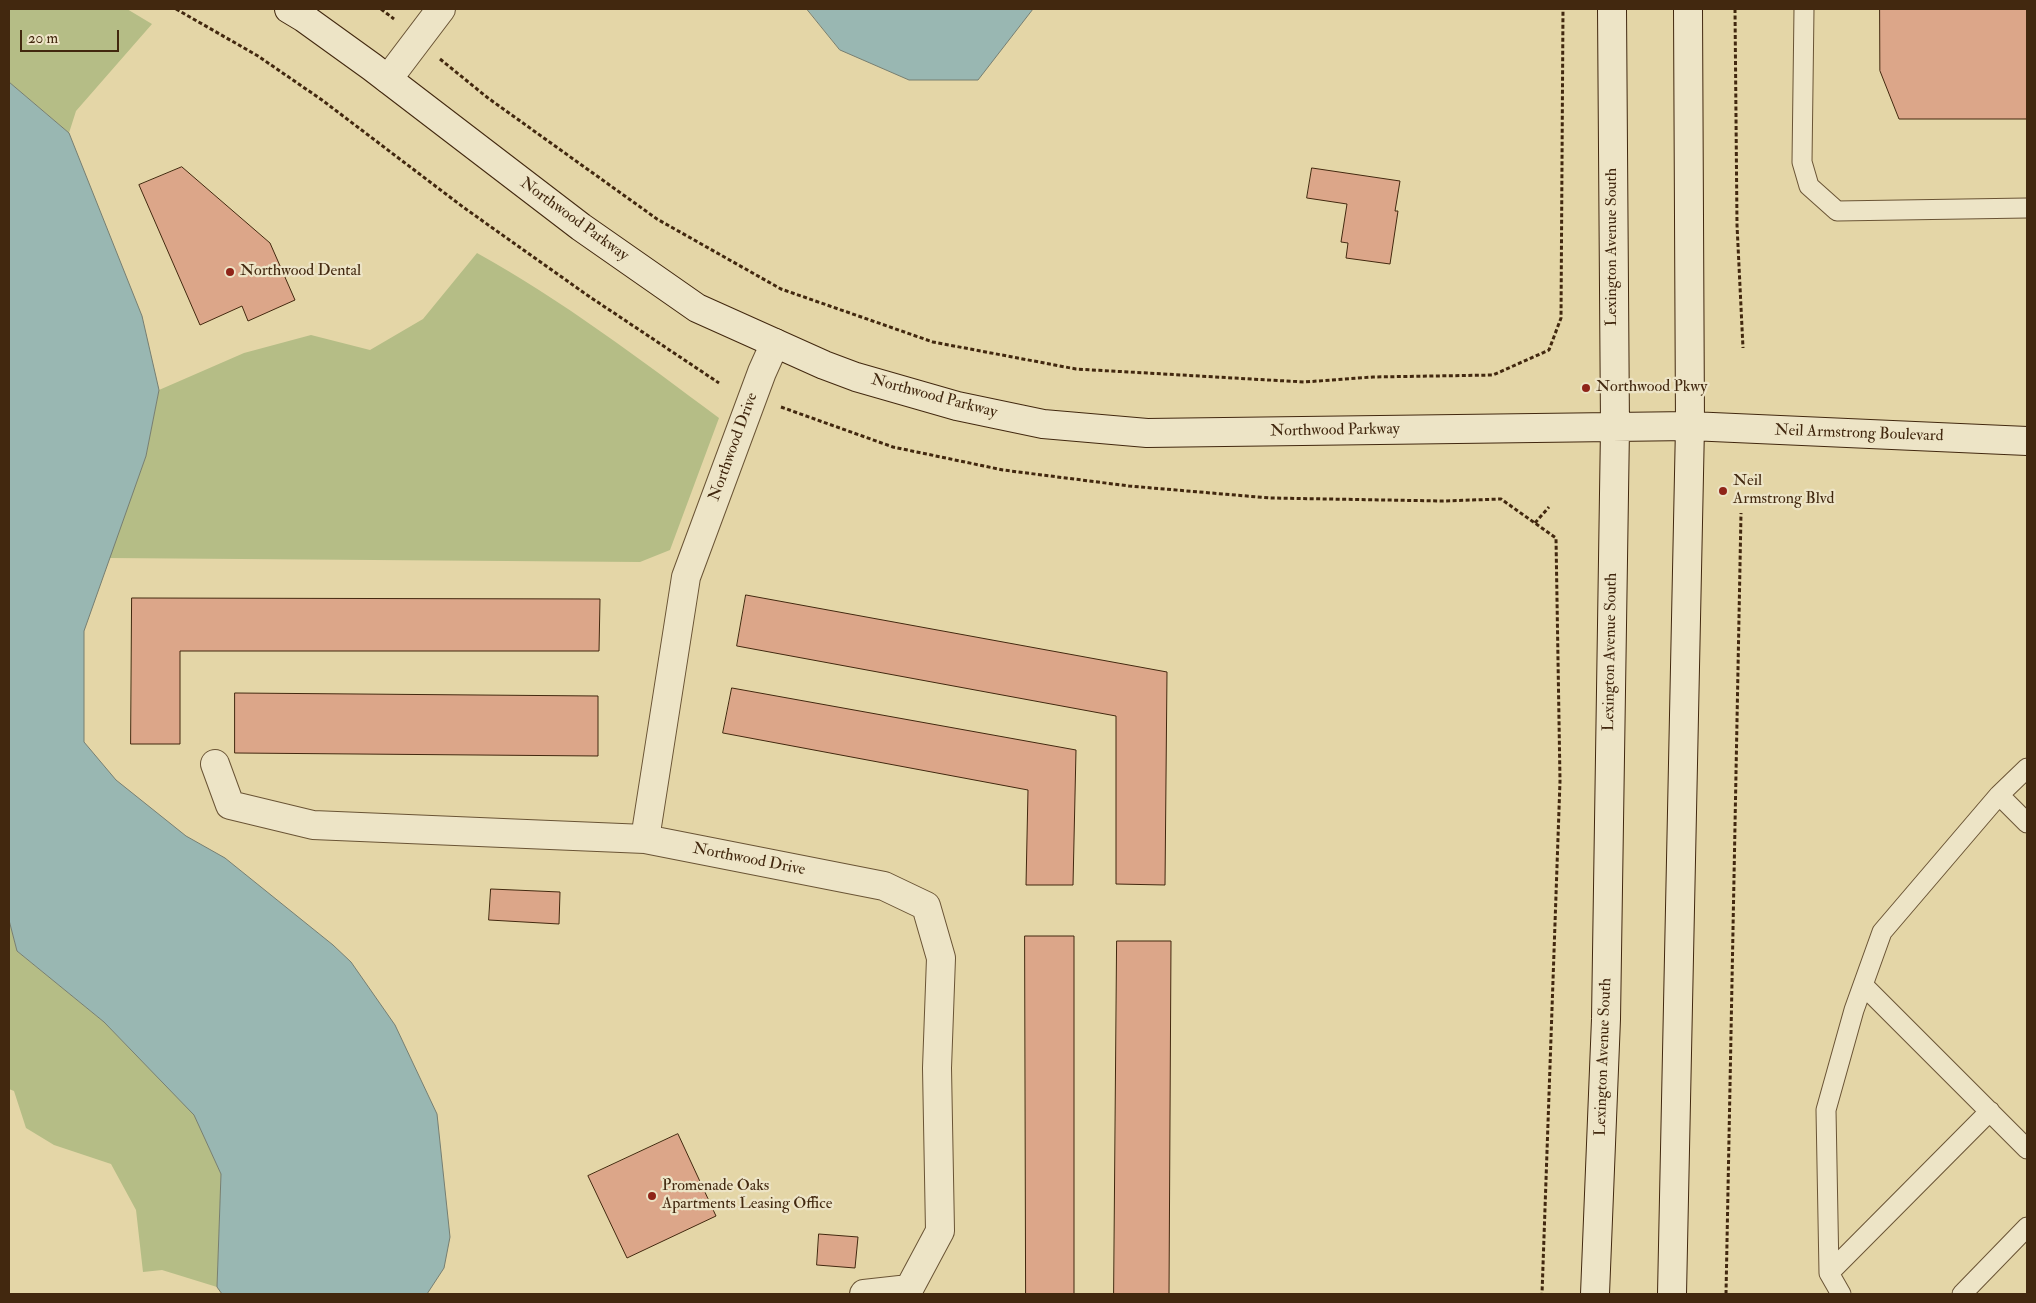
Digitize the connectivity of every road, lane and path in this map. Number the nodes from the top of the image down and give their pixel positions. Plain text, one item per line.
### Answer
1 (176, 9) edge
2 (289, 9) edge
3 (380, 9) edge
4 (441, 9) edge
5 (1563, 9) edge
6 (1612, 9) edge
7 (1688, 9) edge
8 (1735, 9) edge
9 (1804, 9) edge
10 (416, 41) junction
11 (388, 80) junction
12 (2027, 208) edge
13 (775, 343) junction
14 (1743, 348) dead end
15 (720, 383) dead end
16 (774, 405) dead end
17 (1690, 426) junction
18 (1615, 428) junction
19 (2027, 441) edge
20 (1549, 506) dead end
21 (1741, 513) dead end
22 (1535, 523) junction
23 (216, 764) dead end
24 (2027, 768) edge
25 (1999, 795) junction
26 (2027, 823) edge
27 (645, 839) junction
28 (1863, 985) junction
29 (1990, 1111) junction
30 (2027, 1149) edge
31 (2027, 1227) edge
32 (1829, 1273) junction
33 (864, 1294) edge
34 (1542, 1294) edge
35 (1595, 1294) edge
36 (1672, 1294) edge
37 (1726, 1294) edge
38 (1841, 1294) edge
39 (1962, 1294) edge

1 - 15 path
2 - 11 street, Northwood Parkway
3 - 10 path
4 - 10 street
5 - 10 path
6 - 18 street, Lexington Avenue South
7 - 17 street
8 - 14 path
9 - 12 lane
10 - 11 street
11 - 13 street, Northwood Parkway
13 - 18 street, Northwood Parkway
13 - 27 street, Northwood Drive
16 - 22 path
17 - 18 street, Northwood Parkway
17 - 19 street, Neil Armstrong Boulevard
17 - 36 street
18 - 35 street, Lexington Avenue South
20 - 22 path
21 - 37 path
22 - 34 path
23 - 27 street
24 - 25 lane
25 - 26 lane
25 - 28 lane
27 - 33 street, Northwood Drive
28 - 29 lane
28 - 32 lane
29 - 30 lane
29 - 32 lane
31 - 39 lane
32 - 38 lane

